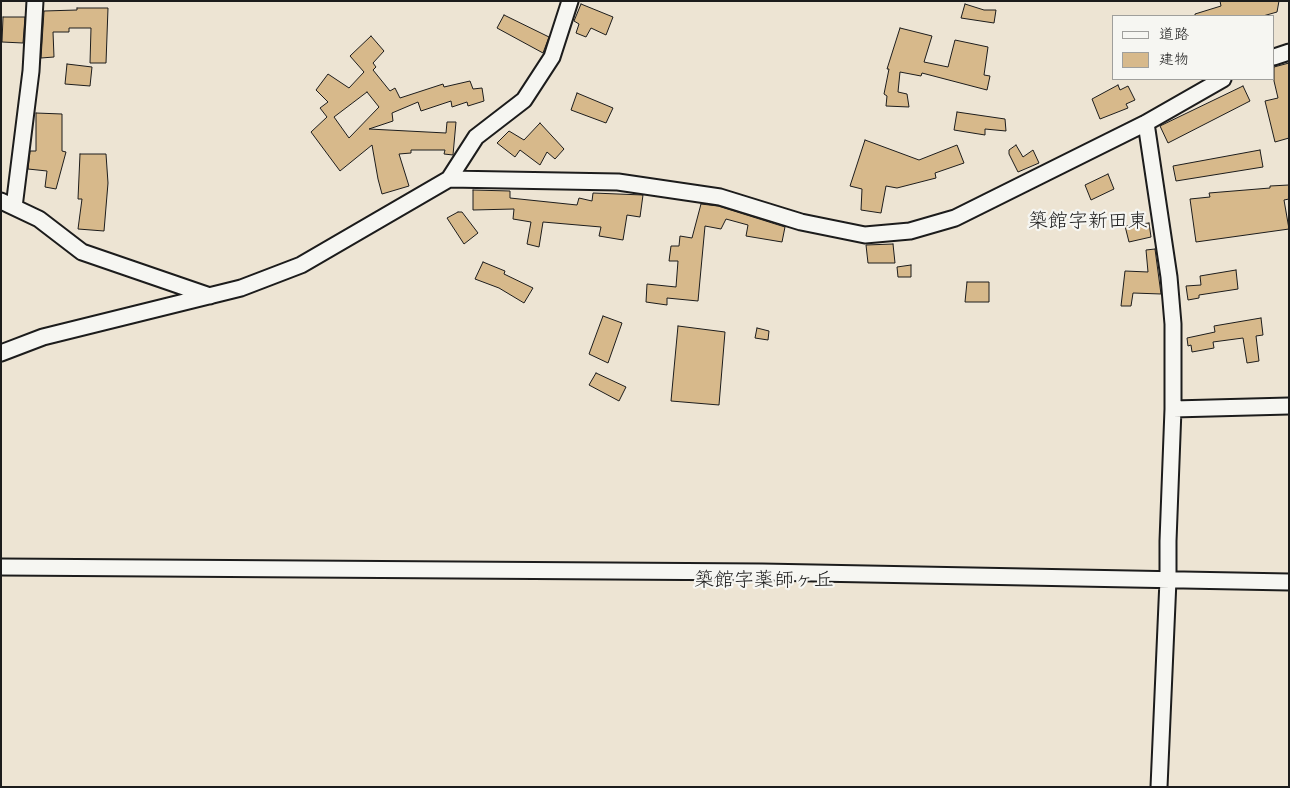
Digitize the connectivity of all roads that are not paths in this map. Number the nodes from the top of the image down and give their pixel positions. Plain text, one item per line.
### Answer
1 (35, 1) edge
2 (570, 1) edge
3 (1289, 52) edge
4 (1275, 57) edge
5 (1221, 80) edge
6 (1146, 123) junction
7 (449, 179) junction
8 (8, 204) edge
9 (210, 296) junction
10 (1, 353) edge
11 (1289, 406) edge
12 (1173, 409) junction
13 (1, 568) edge
14 (1168, 580) junction
15 (1289, 582) edge
16 (1159, 787) edge

1 - 8 street
2 - 7 street
3 - 4 street
5 - 6 street
6 - 7 street
6 - 12 street
7 - 9 street
8 - 9 street
9 - 10 street
11 - 12 street
12 - 14 street
13 - 14 street
14 - 15 street
14 - 16 street

